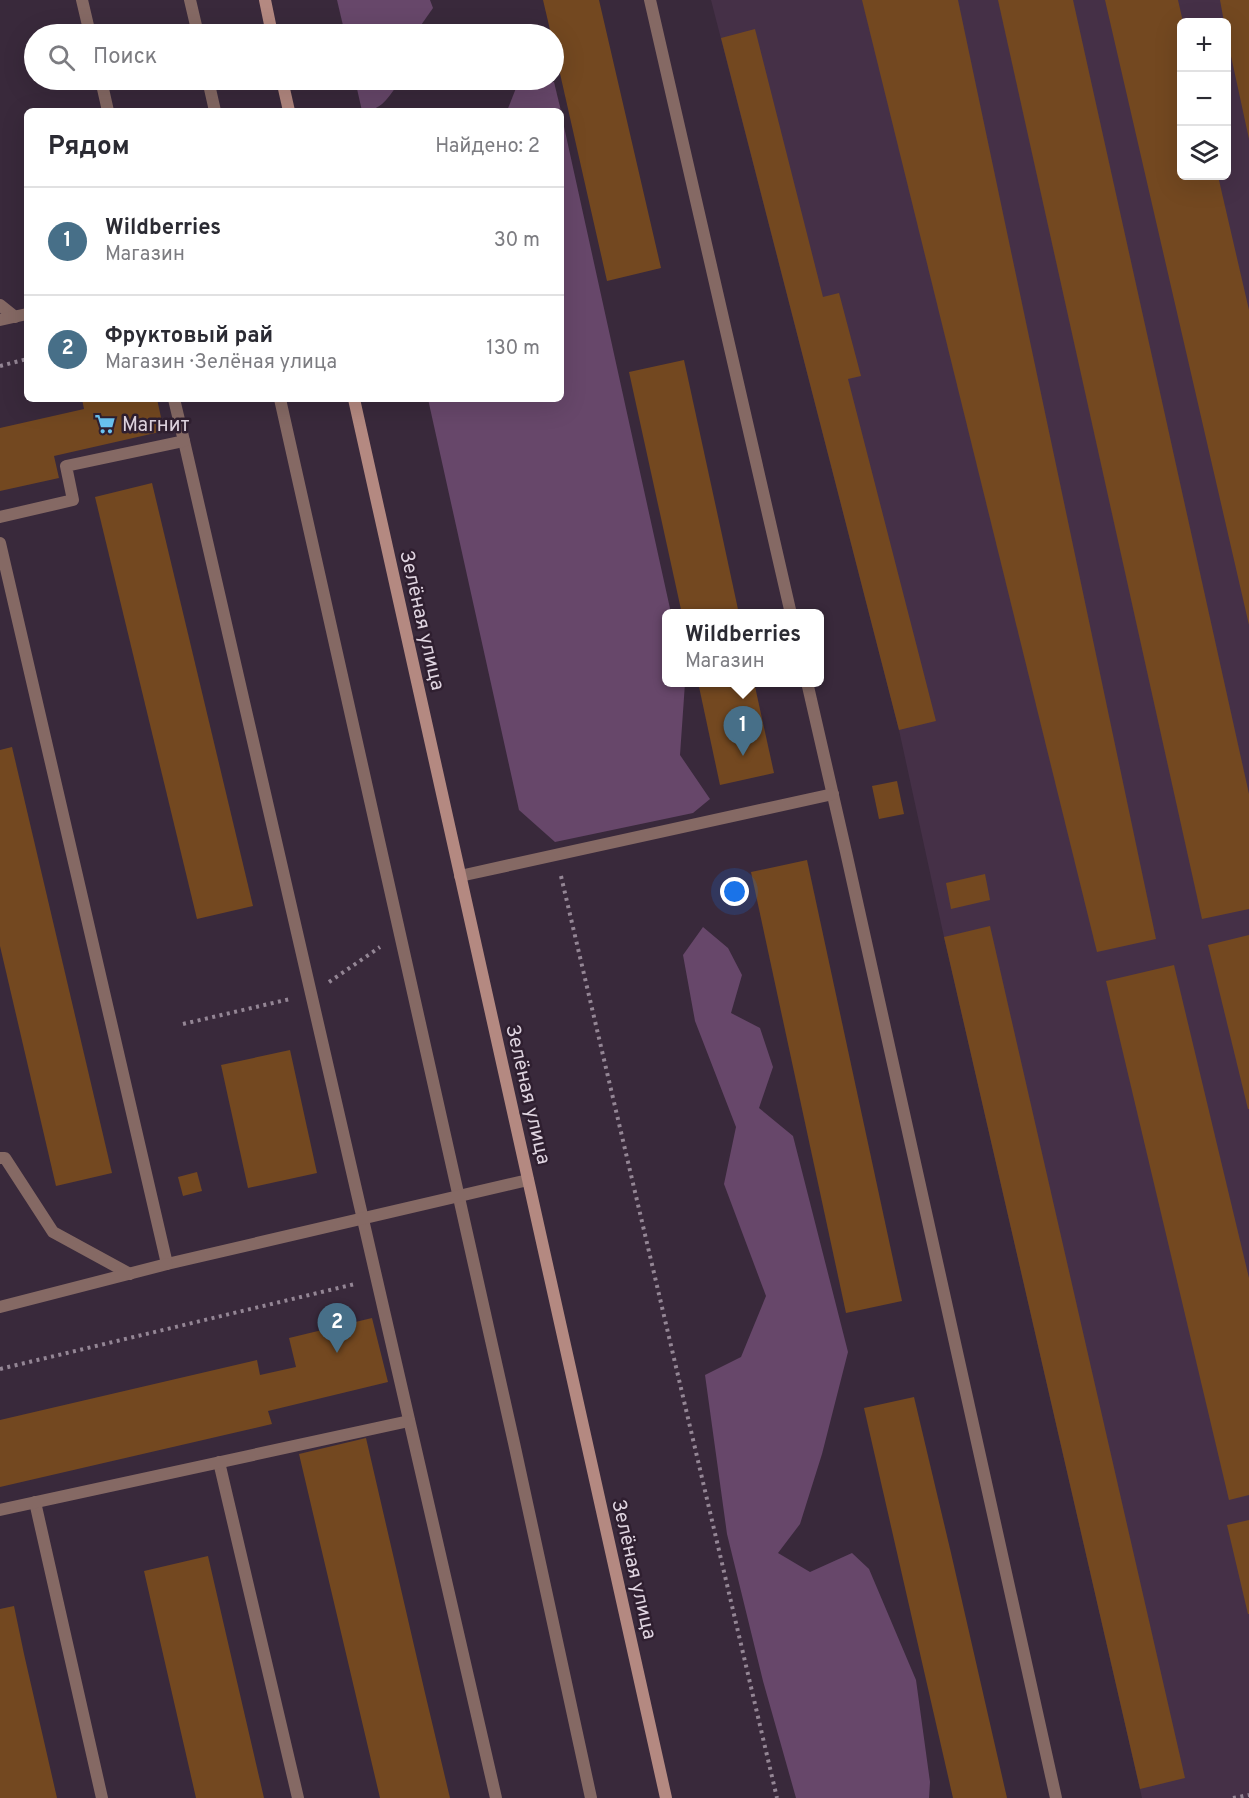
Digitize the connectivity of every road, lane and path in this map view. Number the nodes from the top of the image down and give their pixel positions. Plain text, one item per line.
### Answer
1 (82, 0) edge
2 (190, 0) edge
3 (265, 0) edge
4 (650, 0) edge
5 (88, 24) edge
6 (196, 24) edge
7 (270, 24) edge
8 (103, 90) edge
9 (210, 90) edge
10 (284, 90) edge
11 (107, 108) edge
12 (214, 108) edge
13 (288, 108) edge
14 (0, 305) edge
15 (21, 315) edge
16 (0, 320) edge
17 (24, 360) edge
18 (0, 366) edge
19 (175, 402) edge
20 (281, 402) edge
21 (355, 402) edge
22 (184, 441) junction
23 (0, 517) edge
24 (0, 543) edge
25 (790, 609) edge
26 (808, 687) edge
27 (833, 794) junction
28 (556, 855) junction
29 (460, 876) junction
30 (0, 1158) edge
31 (528, 1180) junction
32 (459, 1196) junction
33 (362, 1218) junction
34 (166, 1264) junction
35 (130, 1274) junction
36 (376, 1279) junction
37 (0, 1307) edge
38 (0, 1369) edge
39 (409, 1421) junction
40 (219, 1462) junction
41 (35, 1502) junction
42 (0, 1510) edge
43 (1249, 1795) edge
44 (102, 1798) edge
45 (298, 1798) edge
46 (496, 1798) edge
47 (591, 1798) edge
48 (666, 1798) edge
49 (777, 1798) edge
50 (1056, 1798) edge
51 (1233, 1798) edge

1 - 5 lane
2 - 6 lane
3 - 7 main road
4 - 25 lane
8 - 11 lane
9 - 12 lane
10 - 13 main road
14 - 15 lane
15 - 16 lane
17 - 18 path
19 - 22 lane
20 - 32 lane
21 - 29 main road, Зелёная улица
22 - 23 lane
22 - 33 lane
24 - 34 lane
26 - 27 lane
27 - 28 lane
27 - 50 lane
28 - 29 lane
28 - 49 path
29 - 31 main road, Зелёная улица
30 - 35 lane
31 - 32 lane
31 - 48 main road, Зелёная улица
32 - 33 lane
32 - 47 lane
33 - 34 lane
33 - 36 lane
34 - 35 lane
35 - 37 lane
36 - 38 path
36 - 39 lane
39 - 40 lane
39 - 46 lane
40 - 41 lane
40 - 45 lane
41 - 42 lane
41 - 44 lane
43 - 51 path

